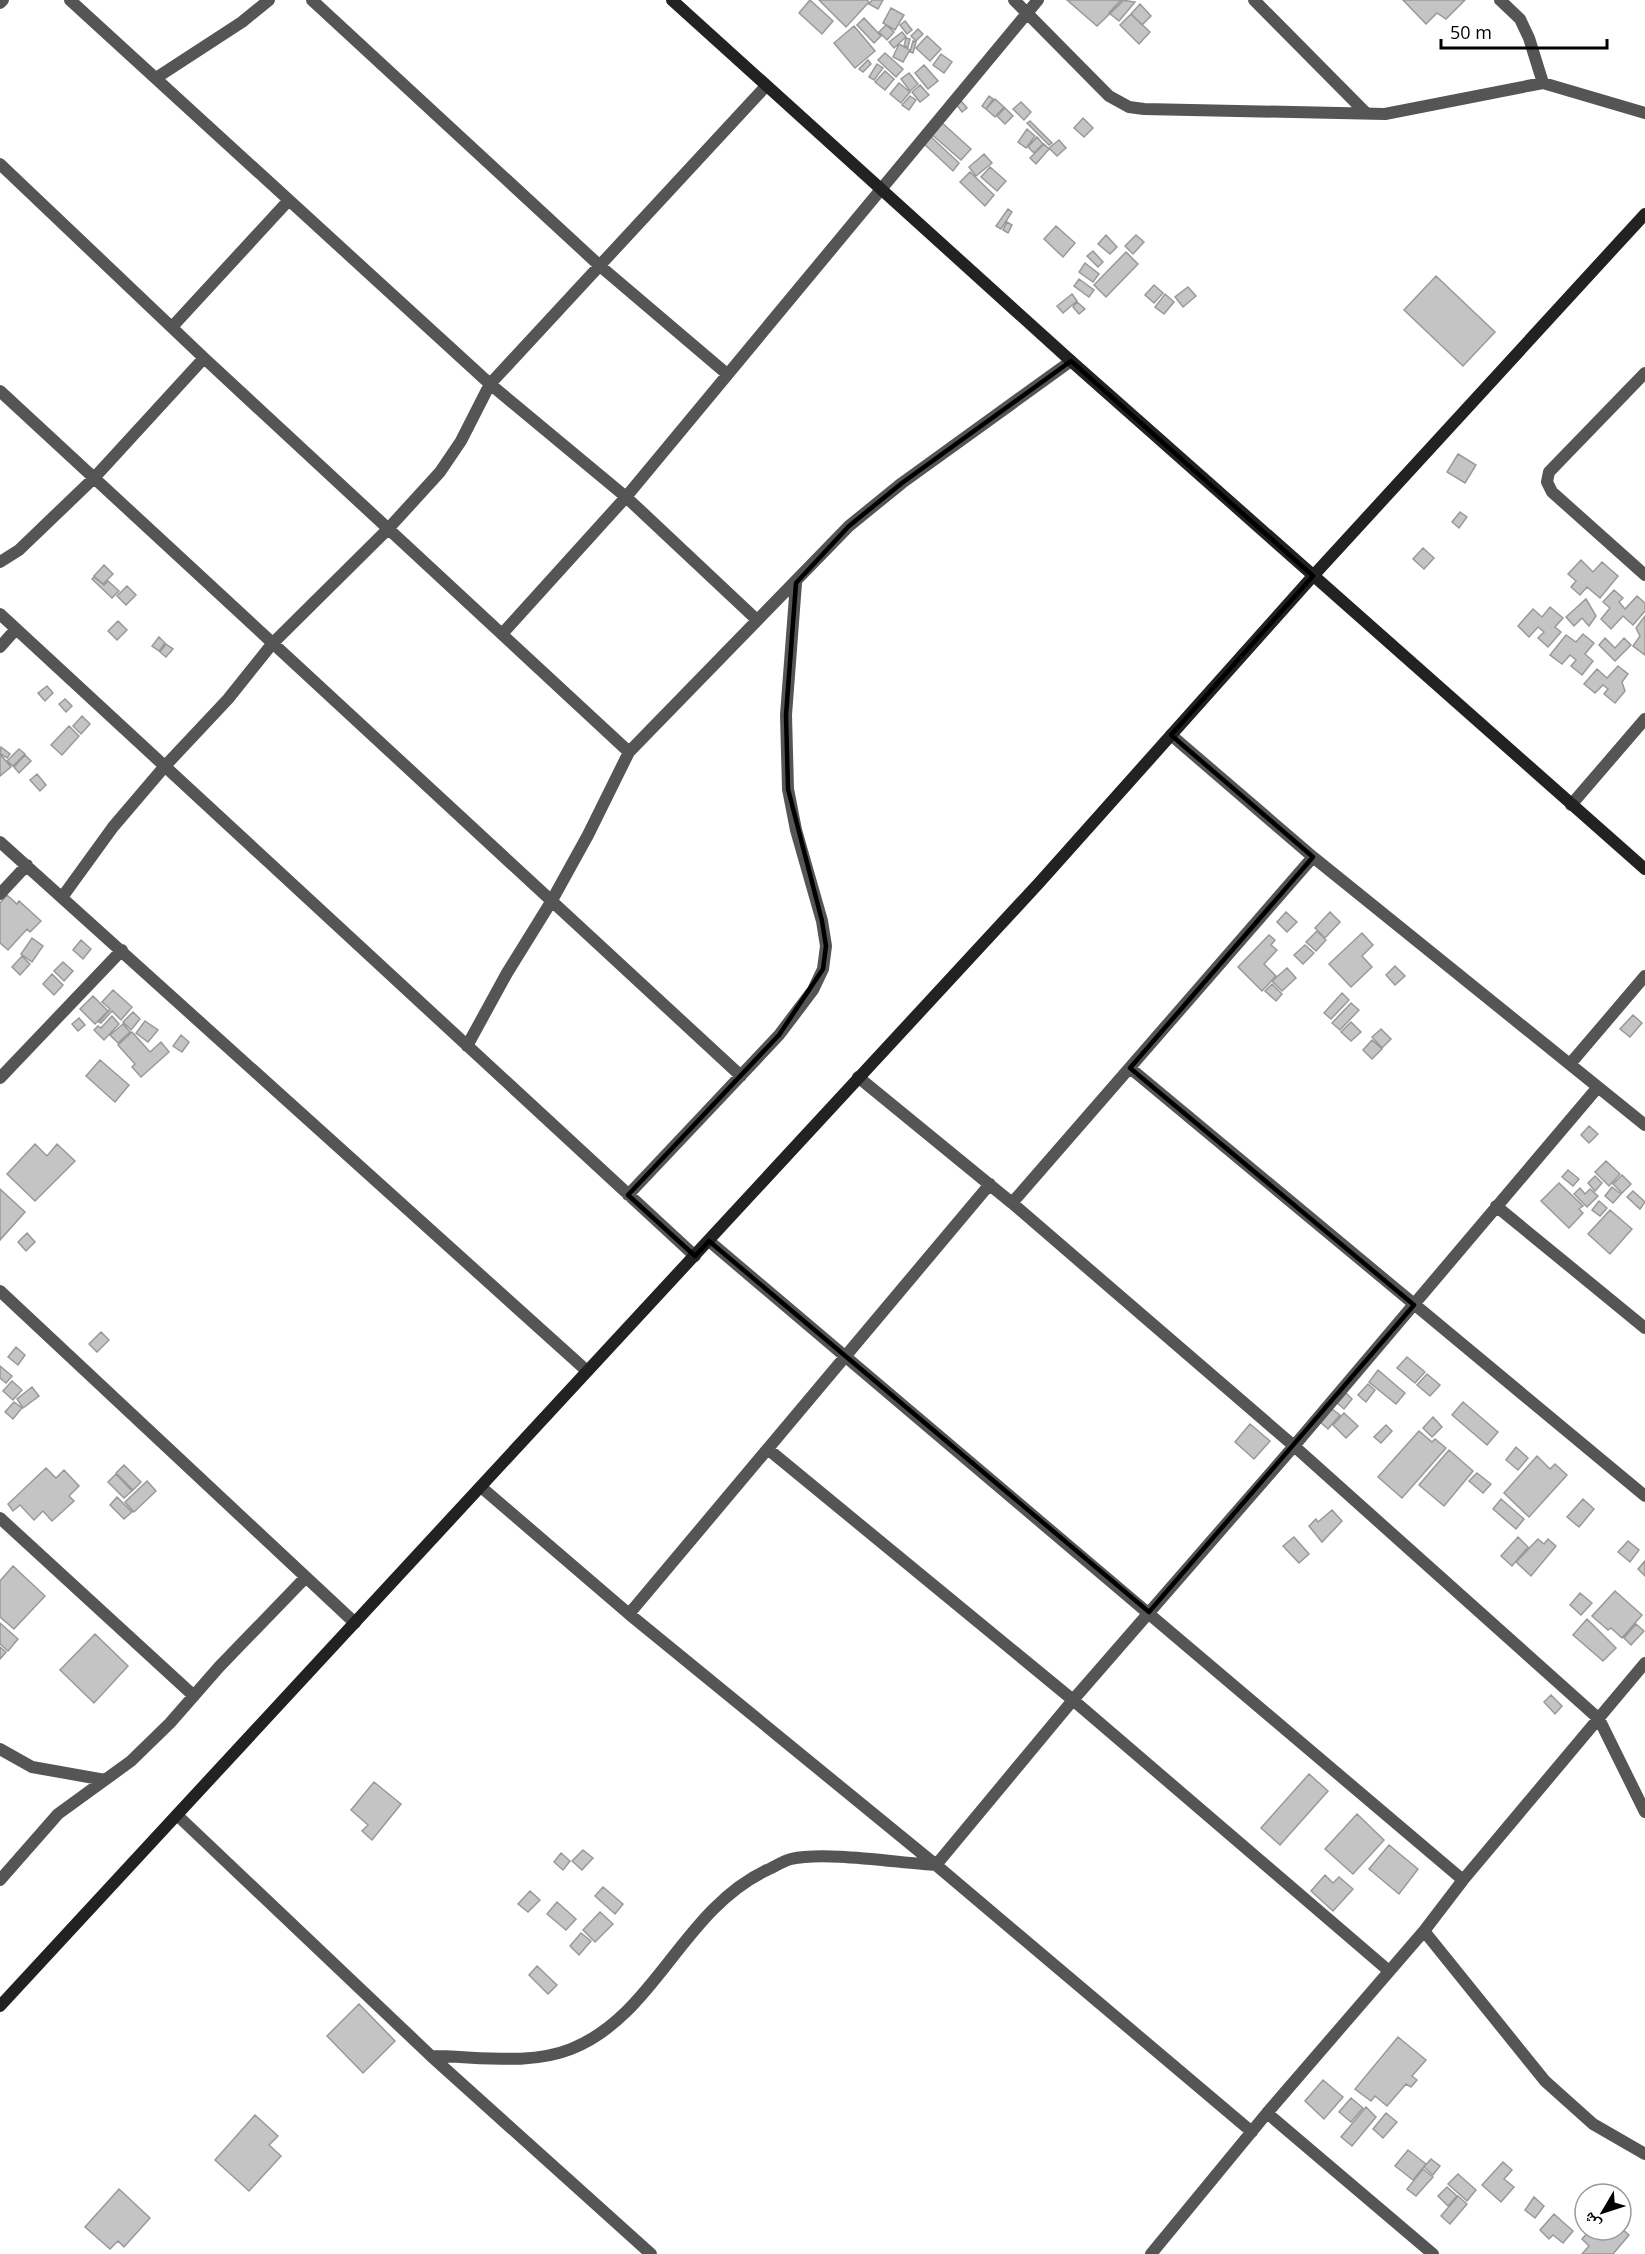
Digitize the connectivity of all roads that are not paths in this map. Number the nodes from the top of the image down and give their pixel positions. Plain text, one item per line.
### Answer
1 (70, 0) edge
2 (269, 0) edge
3 (312, 0) edge
4 (672, 0) edge
5 (1014, 0) edge
6 (1038, 0) edge
7 (1254, 0) edge
8 (1500, 0) edge
9 (1027, 12) junction
10 (156, 78) junction
11 (1543, 83) junction
12 (766, 86) junction
13 (1645, 113) edge
14 (1367, 114) junction
15 (0, 164) edge
16 (881, 190) junction
17 (289, 200) junction
18 (1645, 214) edge
19 (600, 266) junction
20 (172, 327) junction
21 (204, 358) junction
22 (1071, 361) junction
23 (1645, 373) edge
24 (727, 374) junction
25 (490, 384) junction
26 (0, 391) edge
27 (94, 478) junction
28 (626, 497) junction
29 (388, 529) junction
30 (0, 562) edge
31 (1645, 574) edge
32 (1313, 576) junction
33 (796, 583) junction
34 (0, 614) edge
35 (757, 620) junction
36 (16, 629) junction
37 (502, 634) junction
38 (272, 644) junction
39 (0, 647) edge
40 (1645, 719) edge
41 (1171, 735) junction
42 (629, 752) junction
43 (165, 766) junction
44 (1571, 805) junction
45 (0, 842) edge
46 (1313, 857) junction
47 (27, 865) junction
48 (1645, 869) edge
49 (0, 894) edge
50 (63, 896) junction
51 (551, 902) junction
52 (122, 950) junction
53 (1645, 976) edge
54 (468, 1046) junction
55 (1570, 1064) junction
56 (1130, 1068) junction
57 (2, 1073) edge
58 (741, 1076) junction
59 (858, 1077) junction
60 (1598, 1087) junction
61 (1645, 1125) edge
62 (990, 1184) junction
63 (628, 1195) junction
64 (1012, 1203) junction
65 (1496, 1206) junction
66 (709, 1241) junction
67 (695, 1256) junction
68 (0, 1291) edge
69 (1414, 1305) junction
70 (1645, 1328) edge
71 (845, 1358) junction
72 (587, 1371) junction
73 (1294, 1446) junction
74 (769, 1450) junction
75 (481, 1487) junction
76 (1645, 1496) edge
77 (0, 1518) edge
78 (306, 1577) junction
79 (1149, 1612) junction
80 (629, 1614) junction
81 (355, 1623) junction
82 (1645, 1663) edge
83 (194, 1696) junction
84 (1073, 1700) junction
85 (1599, 1719) junction
86 (0, 1749) edge
87 (105, 1780) junction
88 (1645, 1812) edge
89 (177, 1815) junction
90 (936, 1865) junction
91 (0, 1880) edge
92 (1463, 1880) junction
93 (1424, 1931) junction
94 (1389, 1971) junction
95 (0, 2007) edge
96 (431, 2055) junction
97 (1267, 2113) junction
98 (1252, 2132) junction
99 (1645, 2154) edge
100 (651, 2254) edge
101 (1151, 2254) edge
102 (1433, 2254) edge

1 - 10 street
2 - 10 street
3 - 19 street
4 - 12 street
5 - 9 street
6 - 9 street
7 - 14 street
8 - 11 street
9 - 14 street
9 - 16 street
10 - 17 street
11 - 13 street
11 - 14 street
12 - 16 street
12 - 19 street
15 - 20 street
16 - 22 street
16 - 24 street
17 - 20 street
17 - 25 street
18 - 32 street
19 - 24 street
19 - 25 street
20 - 21 street
21 - 27 street
21 - 29 street
22 - 32 street
22 - 33 street
23 - 31 street
24 - 28 street
25 - 28 street
25 - 29 street
26 - 27 street
27 - 30 street
27 - 38 street
28 - 35 street
28 - 37 street
29 - 37 street
29 - 38 street
32 - 41 street
32 - 44 street
33 - 35 street
33 - 58 street
34 - 36 street
35 - 42 street
36 - 39 street
36 - 43 street
37 - 42 street
38 - 43 street
38 - 51 street
40 - 44 street
41 - 46 street
41 - 59 street
42 - 51 street
43 - 50 street
43 - 54 street
44 - 48 street
45 - 47 street
46 - 55 street
46 - 56 street
47 - 49 street
47 - 50 street
50 - 52 street
51 - 54 street
51 - 58 street
52 - 57 street
52 - 72 street
53 - 55 street
54 - 63 street
55 - 60 street
56 - 64 street
56 - 69 street
58 - 63 street
59 - 62 street
59 - 66 street
60 - 61 street
60 - 65 street
62 - 64 street
62 - 71 street
63 - 67 street
64 - 73 street
65 - 69 street
65 - 70 street
66 - 67 street
66 - 71 street
67 - 72 street
68 - 78 street
69 - 73 street
69 - 76 street
71 - 74 street
71 - 79 street
72 - 75 street
73 - 79 street
73 - 85 street
74 - 80 street
74 - 84 street
75 - 80 street
75 - 81 street
77 - 83 street
78 - 81 street
78 - 83 street
79 - 84 street
79 - 92 street
80 - 90 street
81 - 89 street
82 - 85 street
83 - 87 street
84 - 90 street
84 - 94 street
85 - 88 street
85 - 92 street
86 - 87 street
87 - 91 street
89 - 95 street
89 - 96 street
90 - 96 street
90 - 98 street
92 - 93 street
93 - 94 street
93 - 99 street
94 - 97 street
96 - 100 street
97 - 98 street
97 - 102 street
98 - 101 street

